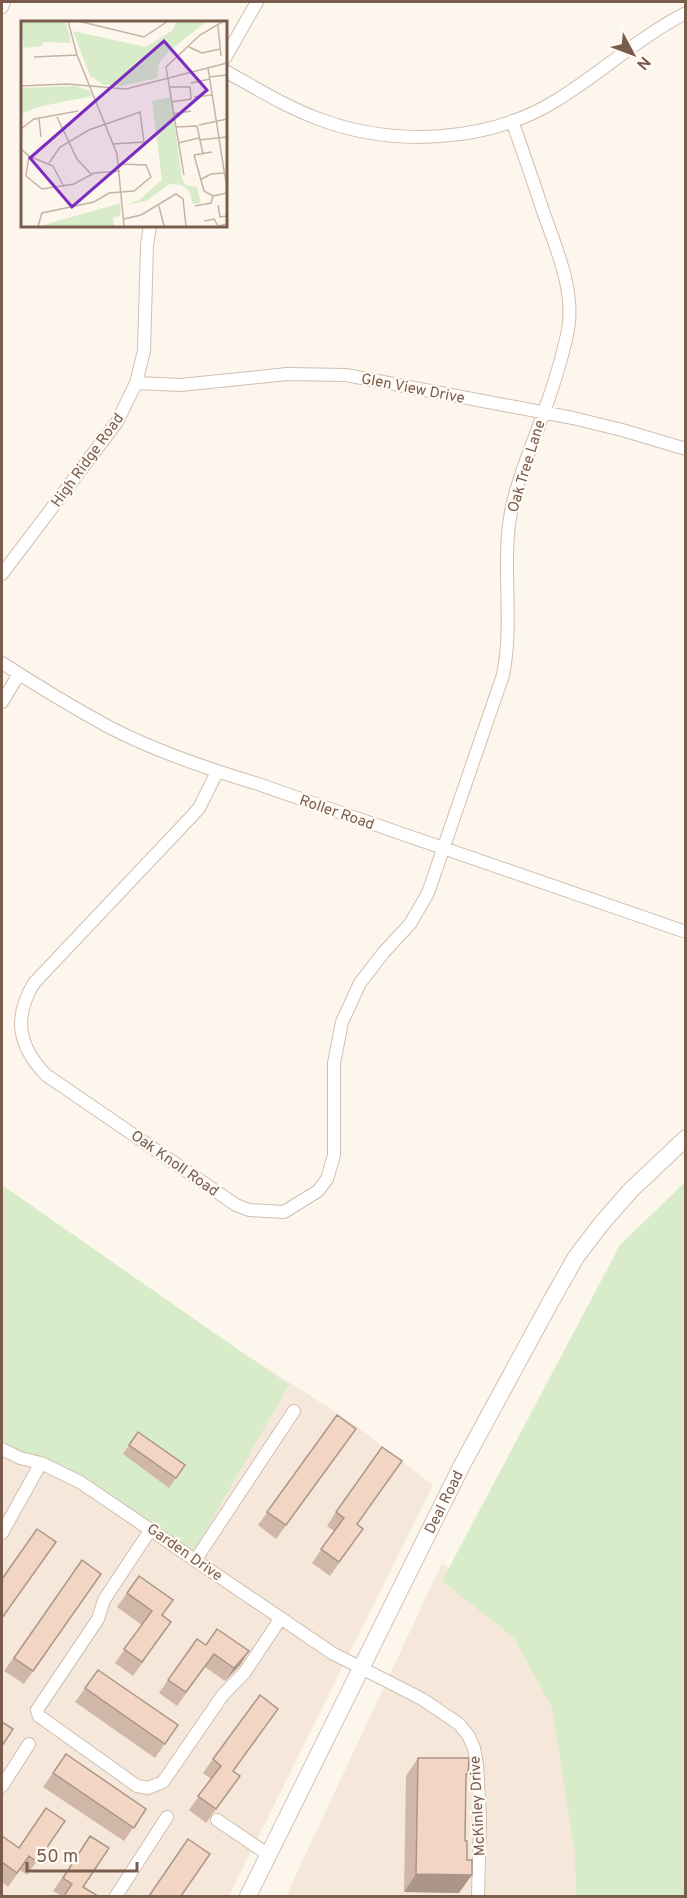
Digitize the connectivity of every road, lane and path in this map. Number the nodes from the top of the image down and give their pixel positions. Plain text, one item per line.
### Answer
1 (4, 2) edge
2 (257, 2) edge
3 (2, 6) edge
4 (686, 13) edge
5 (226, 55) edge
6 (226, 72) edge
7 (512, 121) junction
8 (150, 226) edge
9 (136, 384) junction
10 (543, 412) junction
11 (686, 449) edge
12 (2, 574) edge
13 (2, 663) edge
14 (18, 674) junction
15 (2, 702) edge
16 (217, 772) junction
17 (444, 849) junction
18 (686, 932) edge
19 (686, 1138) edge
20 (294, 1412) dead end
21 (2, 1449) edge
22 (41, 1463) junction
23 (151, 1529) junction
24 (2, 1533) edge
25 (196, 1559) junction
26 (281, 1618) junction
27 (361, 1668) junction
28 (29, 1744) dead end
29 (2, 1786) edge
30 (167, 1817) dead end
31 (217, 1820) edge
32 (269, 1854) junction
33 (116, 1896) edge
34 (248, 1896) edge
35 (478, 1896) edge

1 - 3 street
2 - 5 street
4 - 7 street
6 - 7 street
7 - 10 street, Oak Tree Lane
8 - 9 street, High Ridge Road
9 - 10 street, Glen View Drive
9 - 12 street, High Ridge Road
10 - 11 street, Glen View Drive
10 - 17 street, Oak Tree Lane
13 - 14 street, Roller Road
14 - 15 street
14 - 16 street, Roller Road
16 - 17 street, Roller Road
16 - 17 street, Oak Knoll Road
17 - 18 street, Roller Road
19 - 27 street, Deal Road
20 - 25 street
21 - 22 street, Garden Drive
22 - 23 street, Garden Drive
22 - 24 street
23 - 25 street, Garden Drive
23 - 26 street
25 - 26 street, Garden Drive
26 - 27 street, Garden Drive
27 - 32 street, Deal Road
27 - 35 street, McKinley Drive
28 - 29 street
30 - 33 street
31 - 32 street
32 - 34 street, Deal Road

